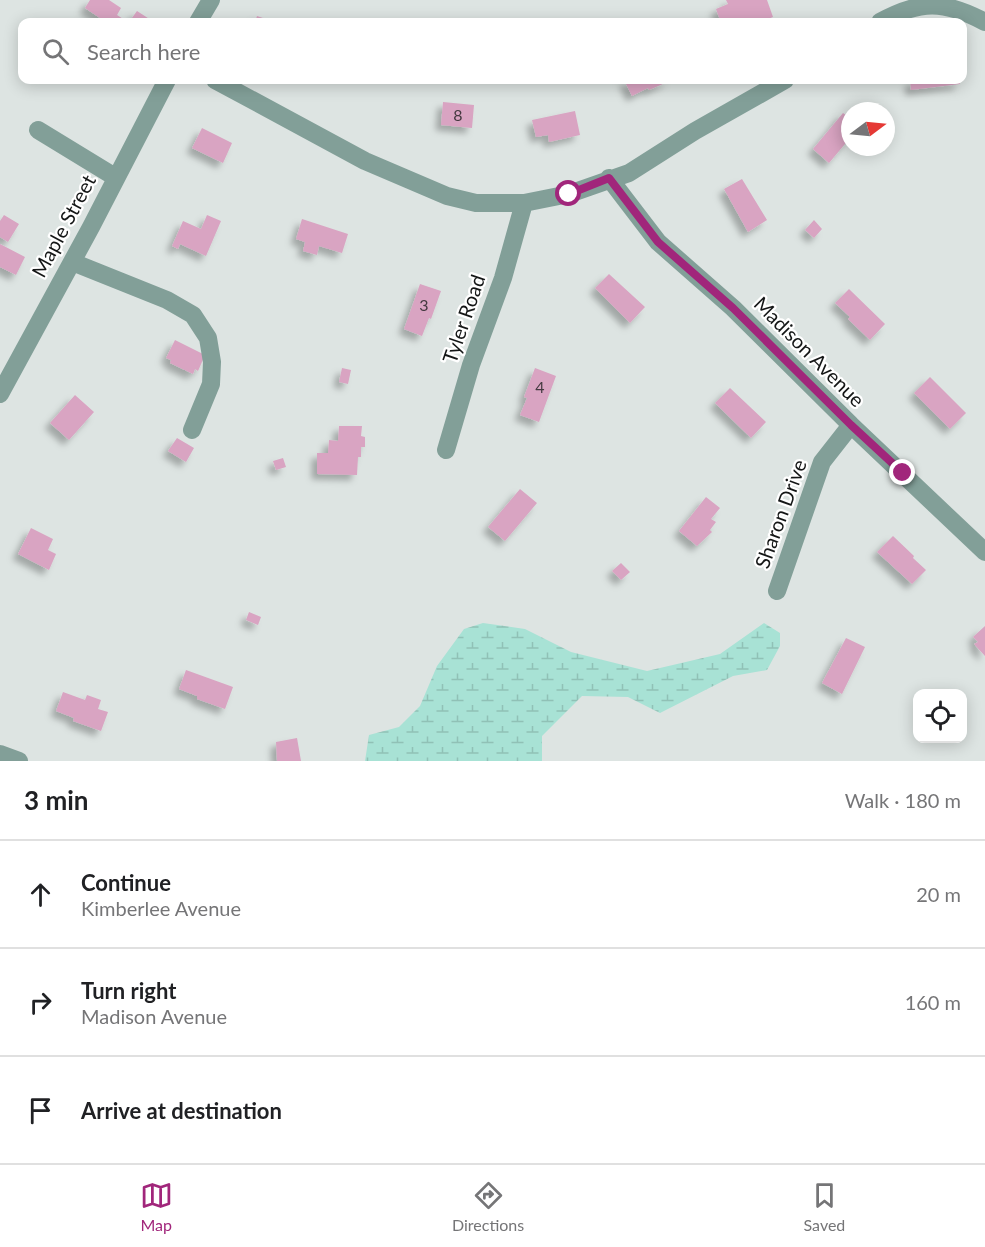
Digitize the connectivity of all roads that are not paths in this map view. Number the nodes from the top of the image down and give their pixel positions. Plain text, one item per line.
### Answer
1 (210, 0) edge
2 (200, 18) edge
3 (886, 18) edge
4 (985, 22) edge
5 (165, 84) edge
6 (221, 84) edge
7 (778, 84) edge
8 (38, 130) dead end
9 (116, 177) junction
10 (609, 178) junction
11 (524, 203) junction
12 (72, 262) junction
13 (0, 394) edge
14 (851, 425) junction
15 (192, 430) dead end
16 (446, 450) dead end
17 (985, 552) edge
18 (777, 591) dead end
19 (0, 754) edge
20 (19, 761) edge

1 - 2 street
3 - 4 street
5 - 9 street, Maple Street
6 - 11 street
7 - 10 street
8 - 9 street
9 - 12 street, Maple Street
10 - 11 street
10 - 14 street, Madison Avenue
11 - 16 street, Tyler Road
12 - 13 street, Maple Street
12 - 15 street
14 - 17 street, Madison Avenue
14 - 18 street, Sharon Drive
19 - 20 street

